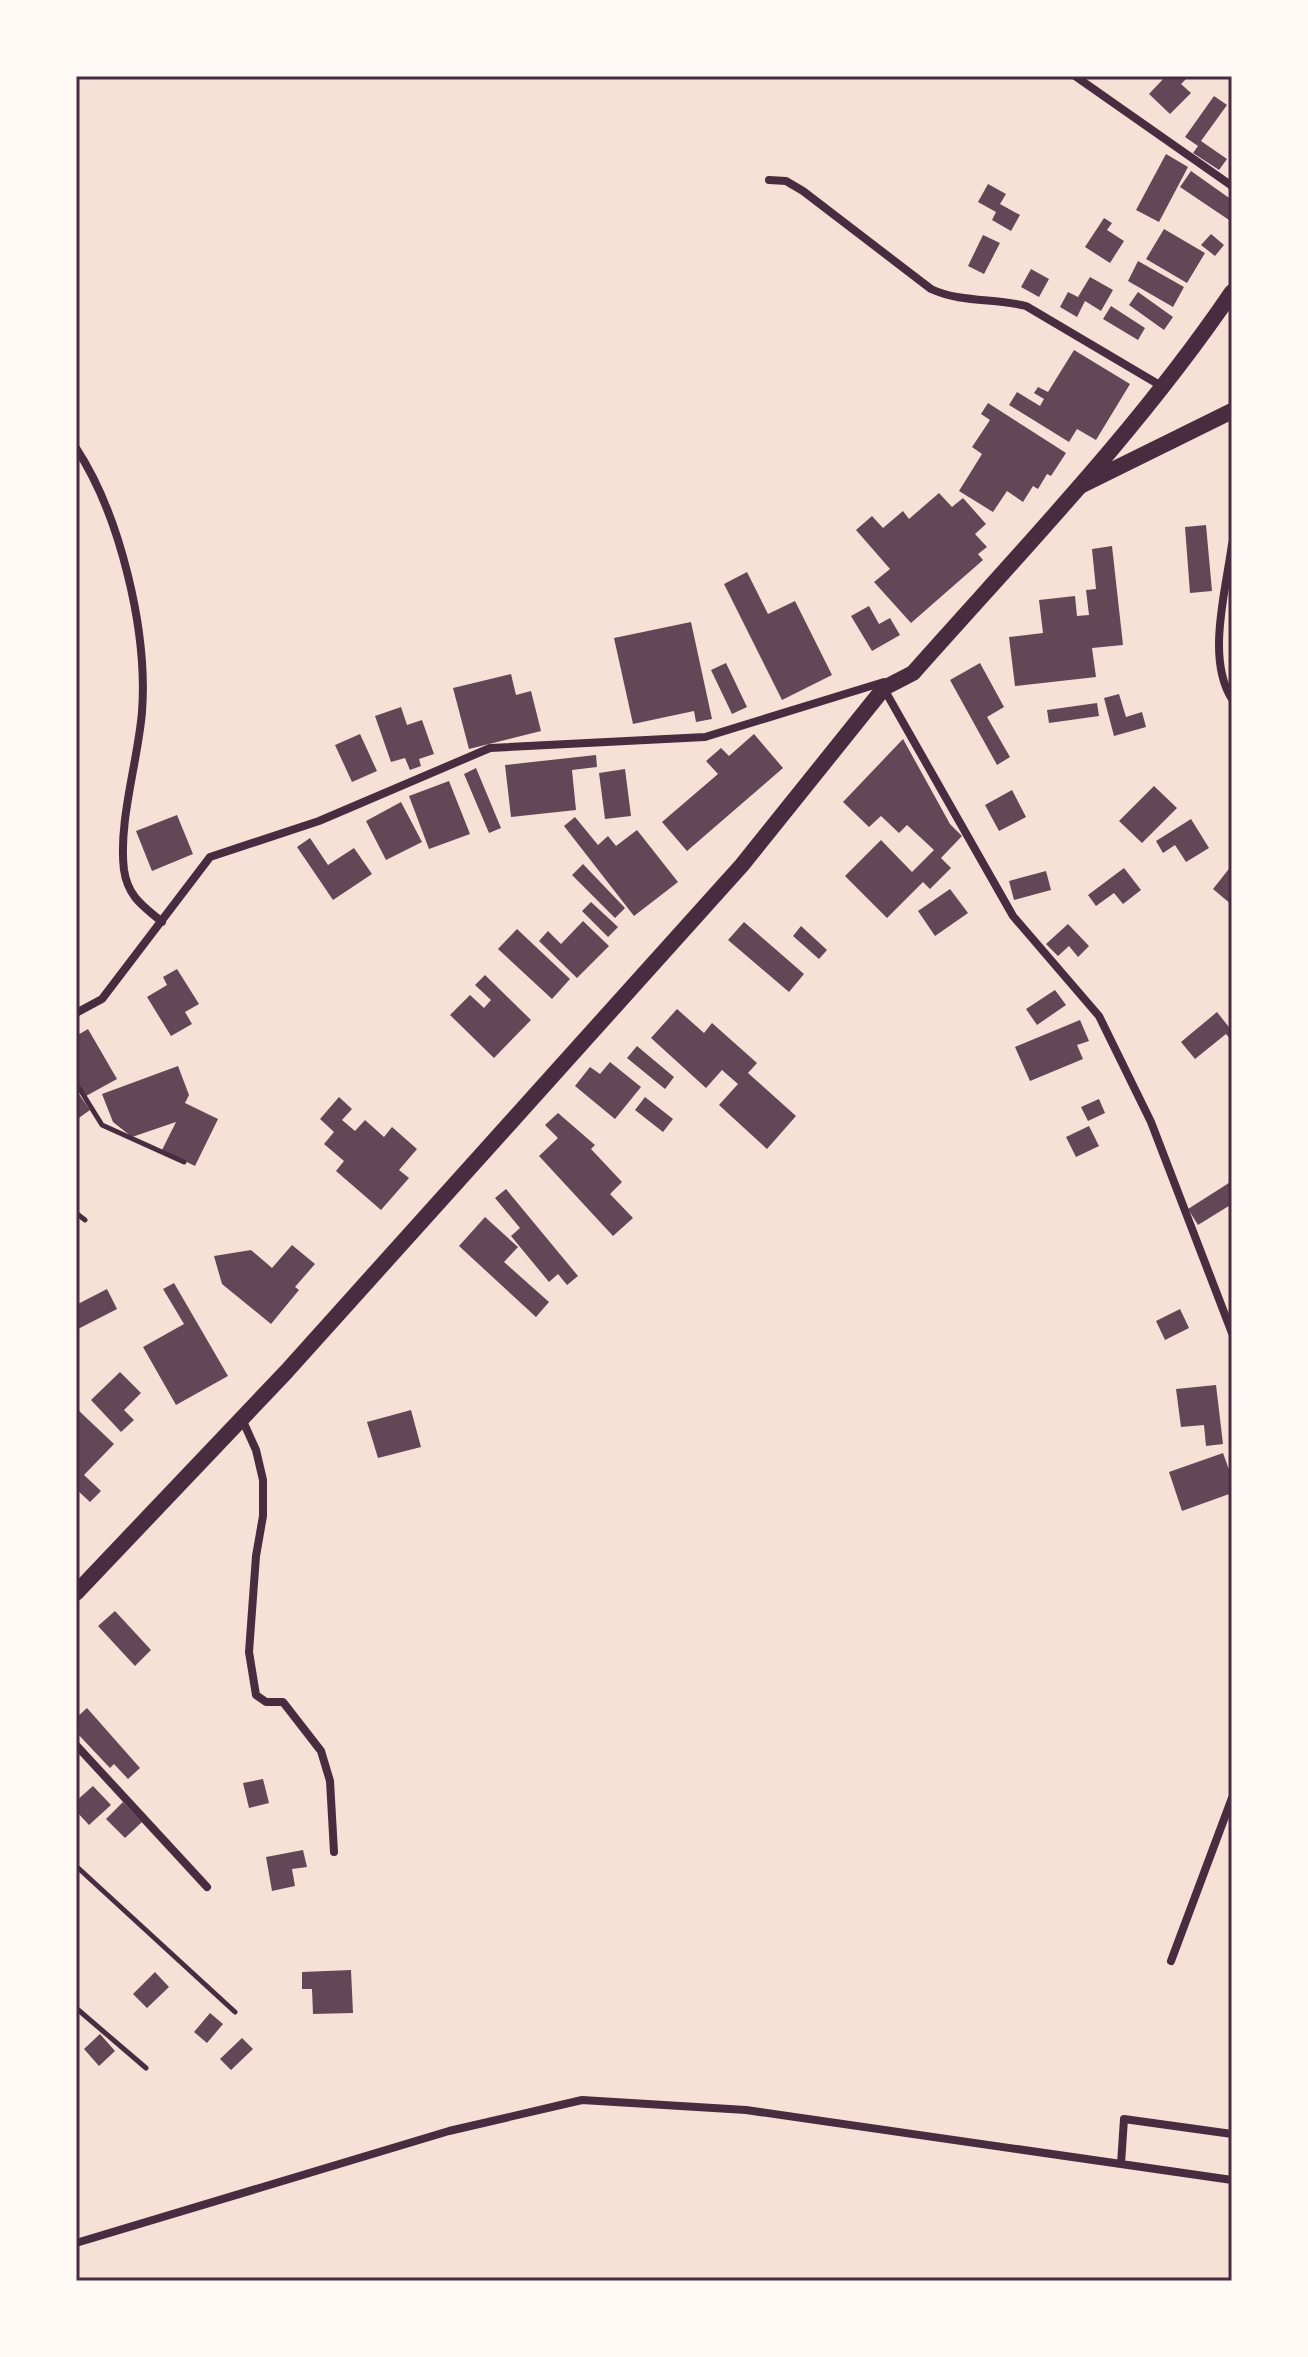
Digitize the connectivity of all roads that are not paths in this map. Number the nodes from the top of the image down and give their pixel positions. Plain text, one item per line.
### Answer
1 (1075, 76) edge
2 (769, 180) dead end
3 (1232, 186) edge
4 (1232, 292) edge
5 (1163, 387) junction
6 (1232, 411) edge
7 (76, 448) edge
8 (1080, 486) junction
9 (1232, 544) edge
10 (913, 673) junction
11 (884, 688) junction
12 (1232, 699) edge
13 (162, 922) junction
14 (76, 1013) edge
15 (76, 1083) edge
16 (184, 1162) dead end
17 (76, 1213) edge
18 (85, 1220) dead end
19 (1232, 1333) edge
20 (241, 1418) junction
21 (76, 1593) edge
22 (76, 1745) edge
23 (1232, 1798) edge
24 (334, 1852) dead end
25 (76, 1866) edge
26 (207, 1887) dead end
27 (1171, 1961) dead end
28 (76, 2008) edge
29 (235, 2012) dead end
30 (146, 2068) dead end
31 (1232, 2134) edge
32 (1121, 2164) junction
33 (1232, 2180) edge
34 (76, 2243) edge

1 - 3 street
2 - 5 street
4 - 5 main road
5 - 8 main road
6 - 8 main road
7 - 13 street
8 - 10 main road
9 - 12 street
10 - 11 main road
10 - 13 street
11 - 19 street
11 - 20 main road
13 - 14 street
15 - 16 lane
17 - 18 lane
20 - 21 main road
20 - 24 street
22 - 26 street
23 - 27 street
25 - 29 lane
28 - 30 lane
31 - 32 street
32 - 33 street
32 - 34 street

